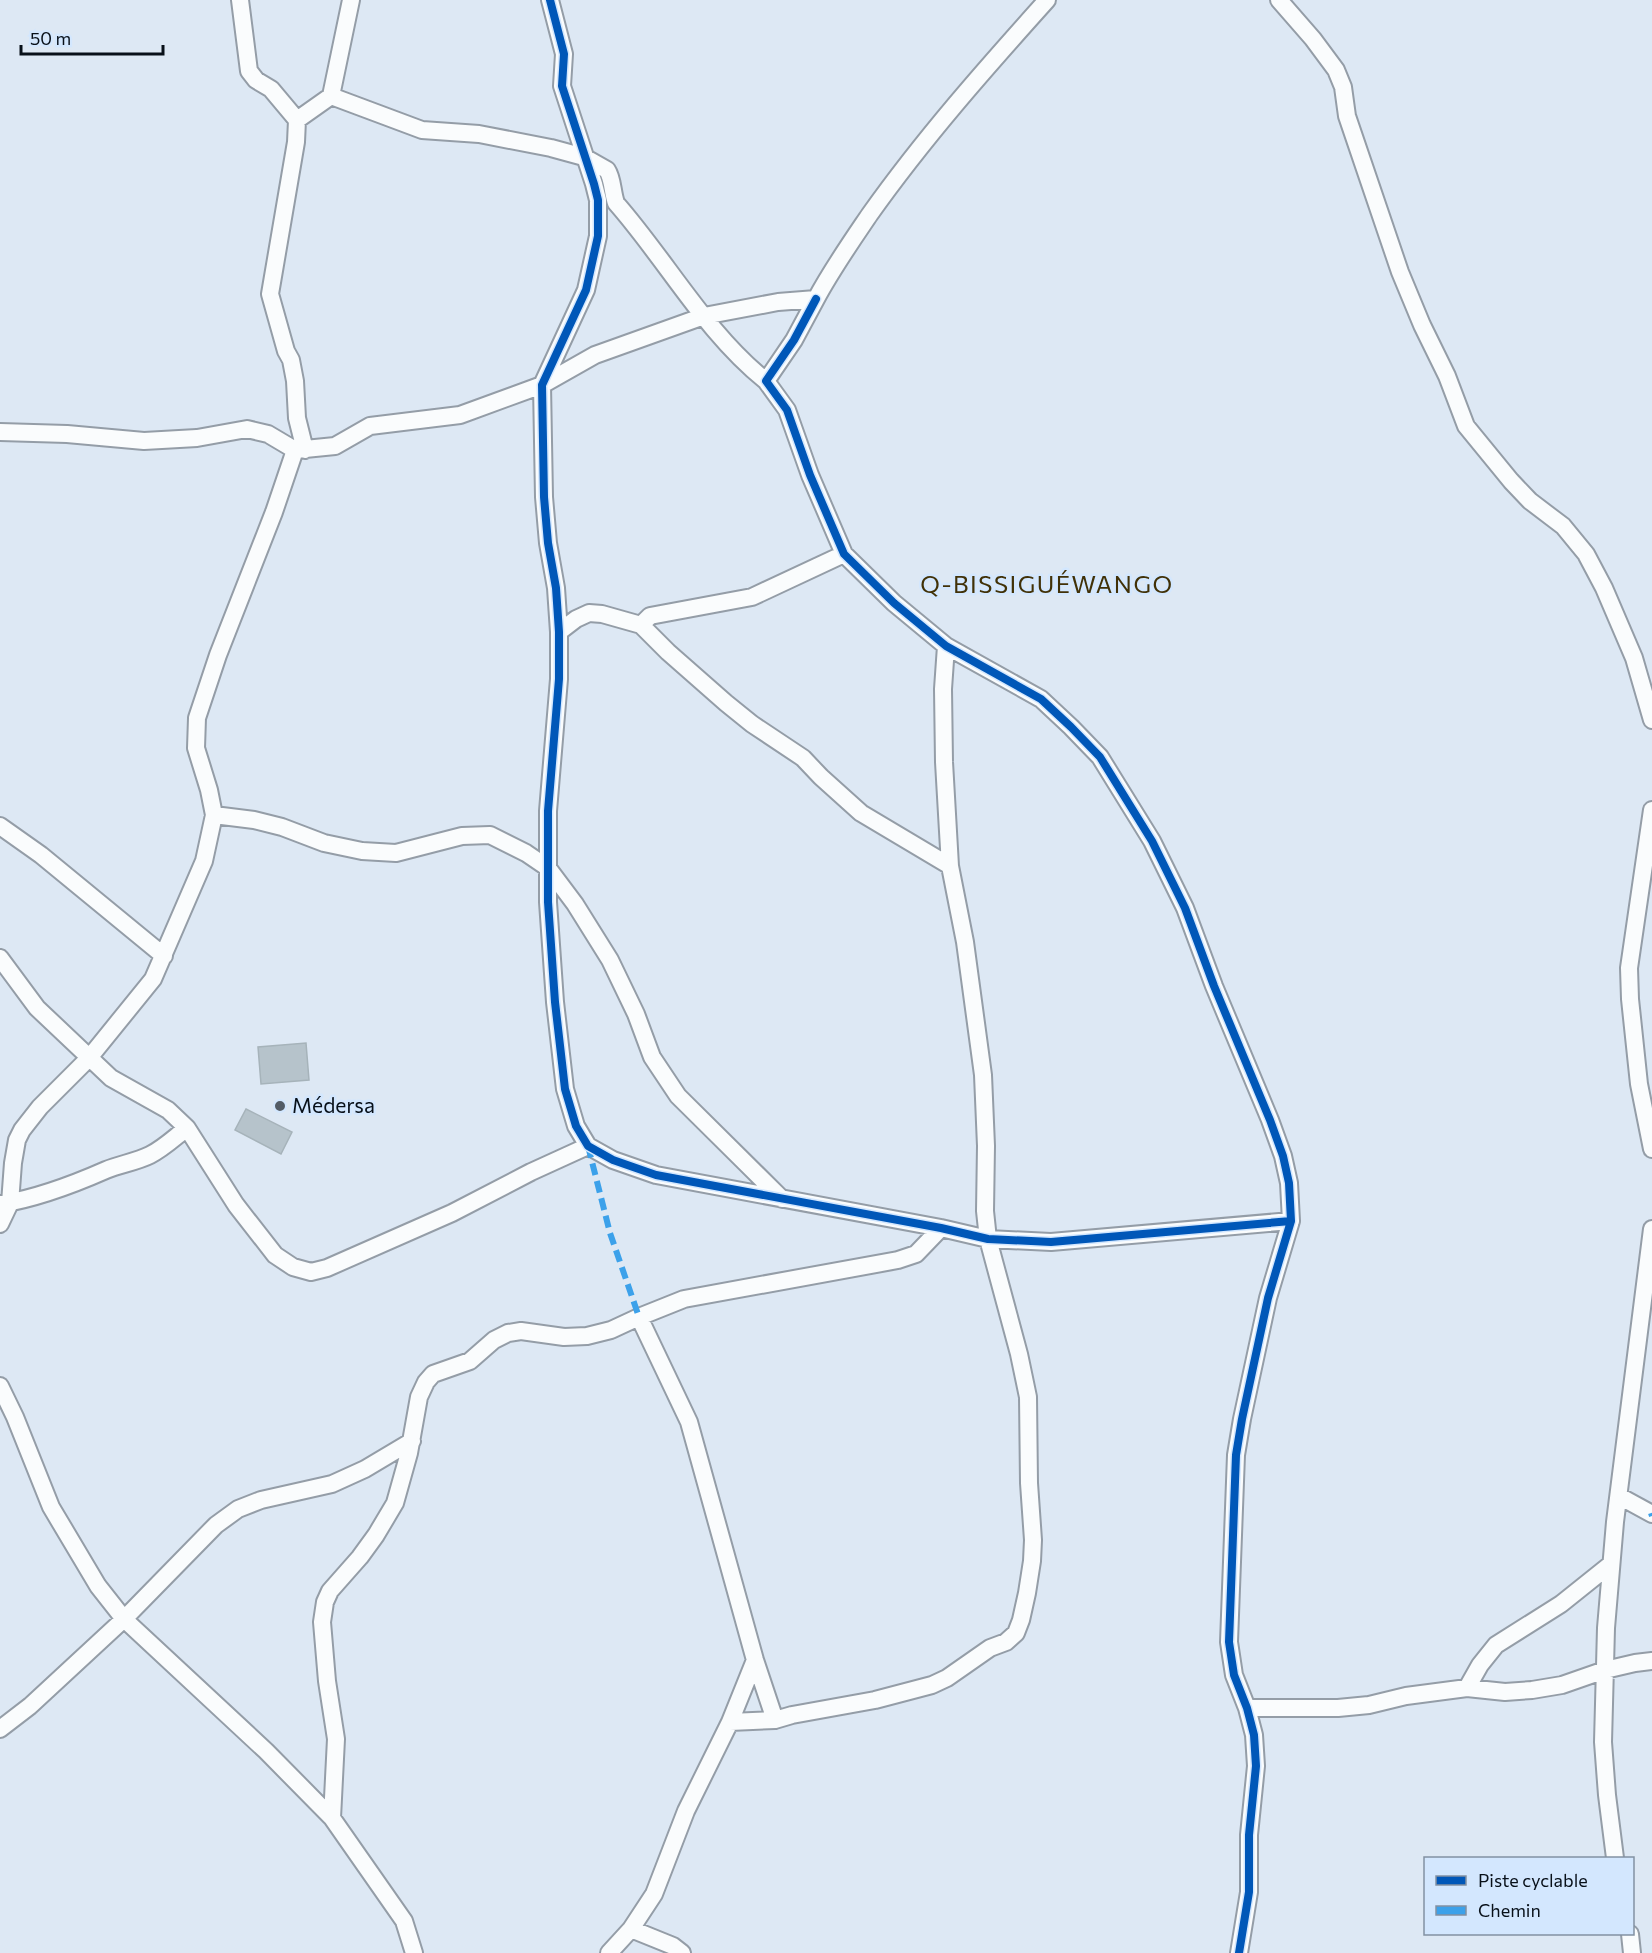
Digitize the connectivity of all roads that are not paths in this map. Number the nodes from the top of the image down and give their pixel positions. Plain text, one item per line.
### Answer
1 (240, 0) edge
2 (351, 0) edge
3 (550, 0) edge
4 (1047, 0) edge
5 (1279, 0) edge
6 (331, 96) junction
7 (297, 120) junction
8 (584, 157) junction
9 (816, 299) junction
10 (704, 316) junction
11 (766, 381) junction
12 (542, 386) junction
13 (0, 432) edge
14 (300, 450) junction
15 (844, 554) junction
16 (641, 625) junction
17 (559, 633) junction
18 (946, 646) junction
19 (1652, 720) edge
20 (1652, 810) edge
21 (214, 815) junction
22 (0, 826) edge
23 (950, 866) junction
24 (548, 868) junction
25 (164, 956) junction
26 (0, 958) edge
27 (89, 1058) junction
28 (187, 1128) junction
29 (588, 1146) junction
30 (1652, 1149) edge
31 (783, 1200) junction
32 (5, 1203) edge
33 (1291, 1221) junction
34 (0, 1224) edge
35 (941, 1228) junction
36 (1652, 1229) edge
37 (988, 1239) junction
38 (639, 1317) junction
39 (0, 1386) edge
40 (412, 1441) junction
41 (1618, 1496) junction
42 (1652, 1514) edge
43 (1611, 1564) junction
44 (124, 1619) junction
45 (755, 1660) junction
46 (1652, 1661) edge
47 (1605, 1670) junction
48 (1467, 1689) junction
49 (1247, 1708) junction
50 (775, 1720) junction
51 (730, 1722) junction
52 (0, 1729) edge
53 (332, 1818) junction
54 (1615, 1857) edge
55 (632, 1929) junction
56 (1630, 1935) edge
57 (414, 1953) edge
58 (609, 1953) edge
59 (682, 1953) edge
60 (1239, 1953) edge
61 (1632, 1953) edge

1 - 7 street
2 - 6 street
3 - 8 street
4 - 9 street
5 - 19 street
6 - 7 street
6 - 8 street
7 - 14 street
8 - 10 street
8 - 12 street
9 - 10 street
9 - 11 street
10 - 11 street
10 - 12 street
11 - 15 street
12 - 14 street
12 - 17 street
13 - 14 street
14 - 21 street
15 - 16 street
15 - 18 street
16 - 17 street
16 - 23 street
17 - 24 street
18 - 23 street
18 - 33 street
20 - 30 street
21 - 24 street
21 - 25 street
22 - 25 street
23 - 37 street
24 - 29 street
24 - 31 street
25 - 27 street
26 - 27 street
27 - 28 street
27 - 32 street
28 - 29 street
28 - 32 street
29 - 31 street
31 - 35 street
32 - 34 street
33 - 37 street
33 - 49 street
35 - 37 street
35 - 38 street
36 - 41 street
37 - 50 street
38 - 40 street
38 - 45 street
39 - 44 street
40 - 44 street
40 - 53 street
41 - 42 street
41 - 43 street
43 - 47 street
43 - 48 street
44 - 52 street
44 - 53 street
45 - 50 street
45 - 51 street
46 - 47 street
47 - 48 street
47 - 54 street
48 - 49 street
49 - 60 street
50 - 51 street
51 - 55 street
53 - 57 street
55 - 58 street
55 - 59 street
56 - 61 street

